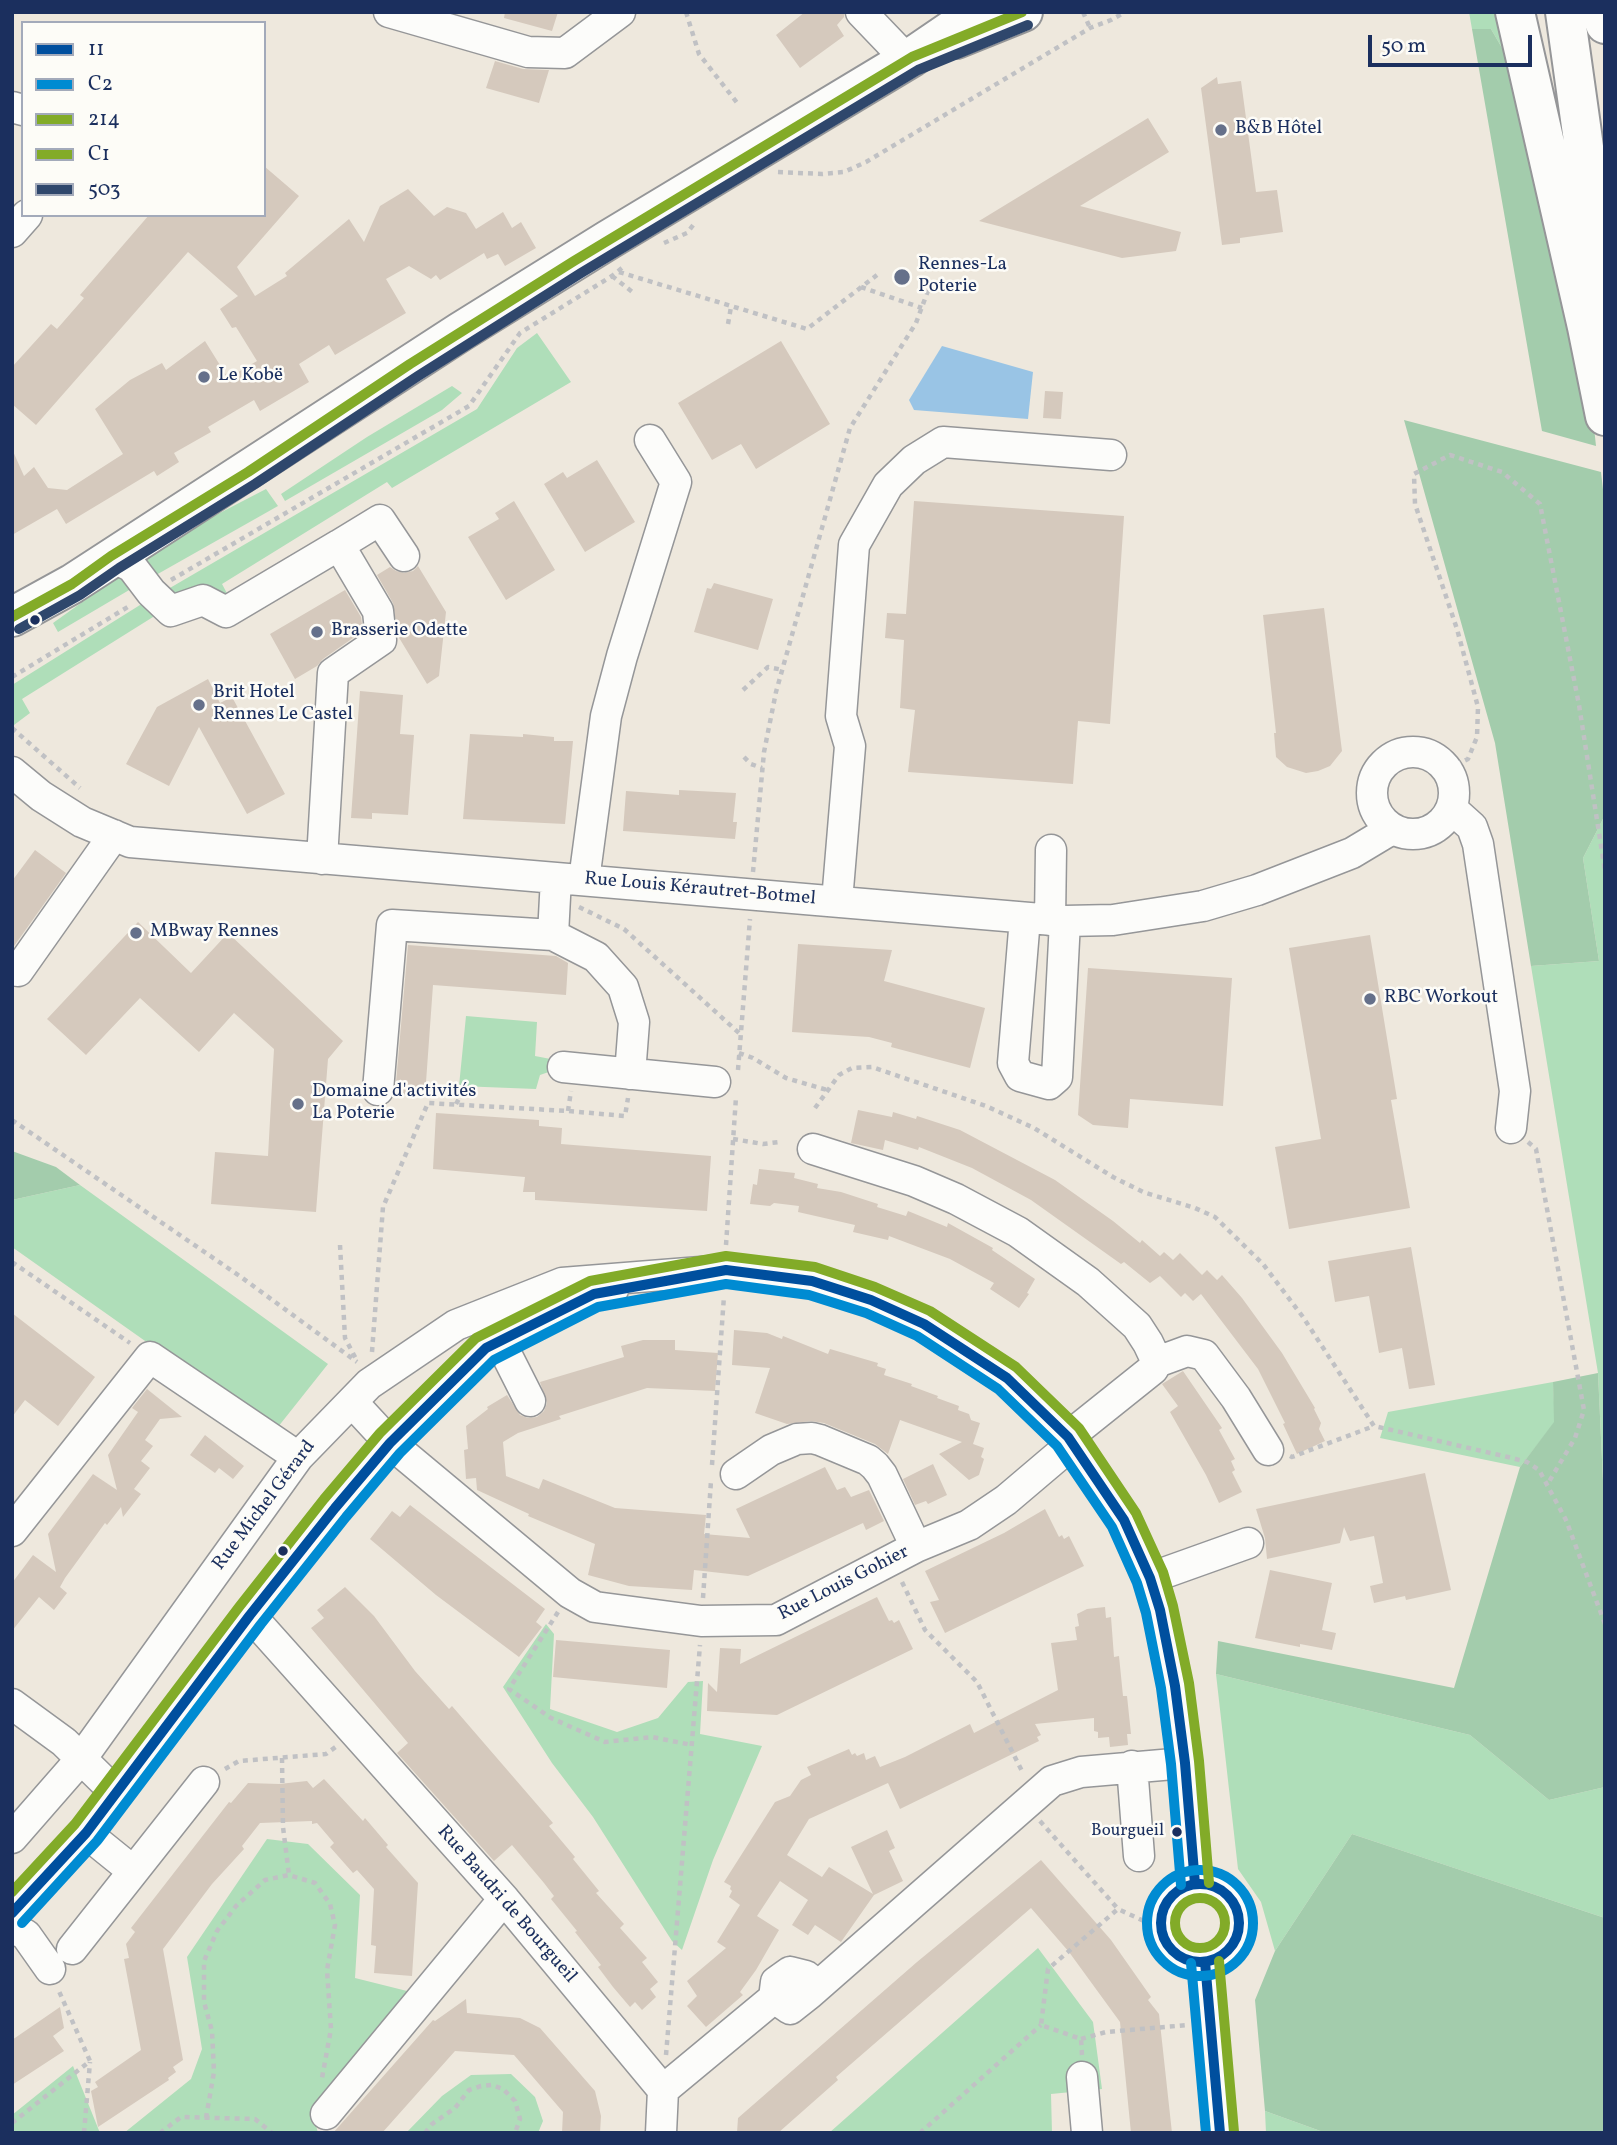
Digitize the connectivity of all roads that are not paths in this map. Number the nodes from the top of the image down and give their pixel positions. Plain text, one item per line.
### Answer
1 (389, 12) edge
2 (620, 12) edge
3 (861, 12) edge
4 (1023, 12) edge
5 (1515, 12) edge
6 (1565, 12) edge
7 (1603, 12) edge
8 (961, 17) edge
9 (1605, 23) edge
10 (909, 59) junction
11 (25, 217) edge
12 (12, 232) edge
13 (1605, 297) edge
14 (1603, 411) edge
15 (650, 440) dead end
16 (1111, 455) dead end
17 (339, 545) junction
18 (111, 556) junction
19 (404, 556) dead end
20 (12, 617) edge
21 (12, 772) edge
22 (1451, 809) junction
23 (1392, 829) junction
24 (114, 835) junction
25 (1051, 850) dead end
26 (322, 859) junction
27 (565, 888) junction
28 (837, 901) junction
29 (1047, 919) junction
30 (553, 935) junction
31 (12, 968) edge
32 (563, 1067) dead end
33 (630, 1074) junction
34 (725, 1088) road end
35 (378, 1090) dead end
36 (1511, 1128) road end
37 (813, 1149) dead end
38 (726, 1270) junction
39 (485, 1313) junction
40 (499, 1341) junction
41 (1157, 1362) junction
42 (360, 1383) junction
43 (530, 1401) dead end
44 (1070, 1441) junction
45 (390, 1443) junction
46 (1268, 1450) road end
47 (298, 1457) junction
48 (736, 1474) dead end
49 (12, 1531) edge
50 (1248, 1543) dead end
51 (904, 1554) junction
52 (1150, 1578) junction
53 (250, 1615) junction
54 (12, 1704) edge
55 (81, 1759) junction
56 (1185, 1763) junction
57 (1132, 1766) junction
58 (204, 1783) road end
59 (115, 1792) junction
60 (86, 1833) junction
61 (12, 1838) edge
62 (1139, 1856) dead end
63 (133, 1871) junction
64 (1195, 1884) junction
65 (504, 1899) junction
66 (12, 1913) edge
67 (12, 1927) edge
68 (72, 1949) dead end
69 (1205, 1962) junction
70 (50, 1969) road end
71 (1082, 2077) road end
72 (663, 2090) junction
73 (326, 2114) road end
74 (661, 2133) edge
75 (1087, 2133) edge
76 (1220, 2133) edge

1 - 2 street
3 - 10 street
4 - 10 main road
5 - 14 main road
6 - 13 main road
7 - 9 main road
8 - 10 main road
10 - 18 main road
11 - 12 street
15 - 27 street
16 - 28 street
17 - 18 street
17 - 19 street
17 - 26 street
18 - 20 main road
21 - 24 street, Rue Louis Kérautret-Botmel
22 - 23 street
22 - 23 street
22 - 36 street
23 - 29 street, Rue Louis Kérautret-Botmel
24 - 26 street, Rue Louis Kérautret-Botmel
24 - 31 street
25 - 29 street
26 - 27 street, Rue Louis Kérautret-Botmel
27 - 28 street, Rue Louis Kérautret-Botmel
27 - 30 street
28 - 29 street, Rue Louis Kérautret-Botmel
30 - 33 street
30 - 35 street
32 - 33 street
33 - 34 street
37 - 41 street
38 - 39 street, Rue Michel Gérard
38 - 40 street, Rue Michel Gérard
38 - 44 street, Rue Michel Gérard
39 - 40 street
39 - 42 street, Rue Michel Gérard
40 - 43 street
40 - 45 street, Rue Michel Gérard
41 - 44 street, Rue Louis Gohier
41 - 46 street
42 - 45 street, Rue Louis Gohier
42 - 47 street, Rue Michel Gérard
44 - 51 street, Rue Louis Gohier
44 - 52 street, Rue Michel Gérard
45 - 51 street, Rue Louis Gohier
45 - 53 street, Rue Michel Gérard
47 - 49 street
47 - 55 street, Rue Michel Gérard
48 - 51 street
50 - 52 street
52 - 56 street, Rue Michel Gérard
53 - 59 street, Rue Michel Gérard
53 - 65 street, Rue Baudri de Bourgueil
54 - 55 street
55 - 59 street
55 - 61 street, Rue Michel Gérard
56 - 57 street
56 - 64 street, Rue Michel Gérard
57 - 62 street
57 - 72 street
58 - 63 street
59 - 60 street, Rue Michel Gérard
60 - 63 street
60 - 66 street, Rue Michel Gérard
63 - 68 street
64 - 69 street
64 - 69 street
65 - 72 street, Rue Baudri de Bourgueil
65 - 73 street
67 - 70 street
69 - 76 street
71 - 75 street
72 - 74 street

